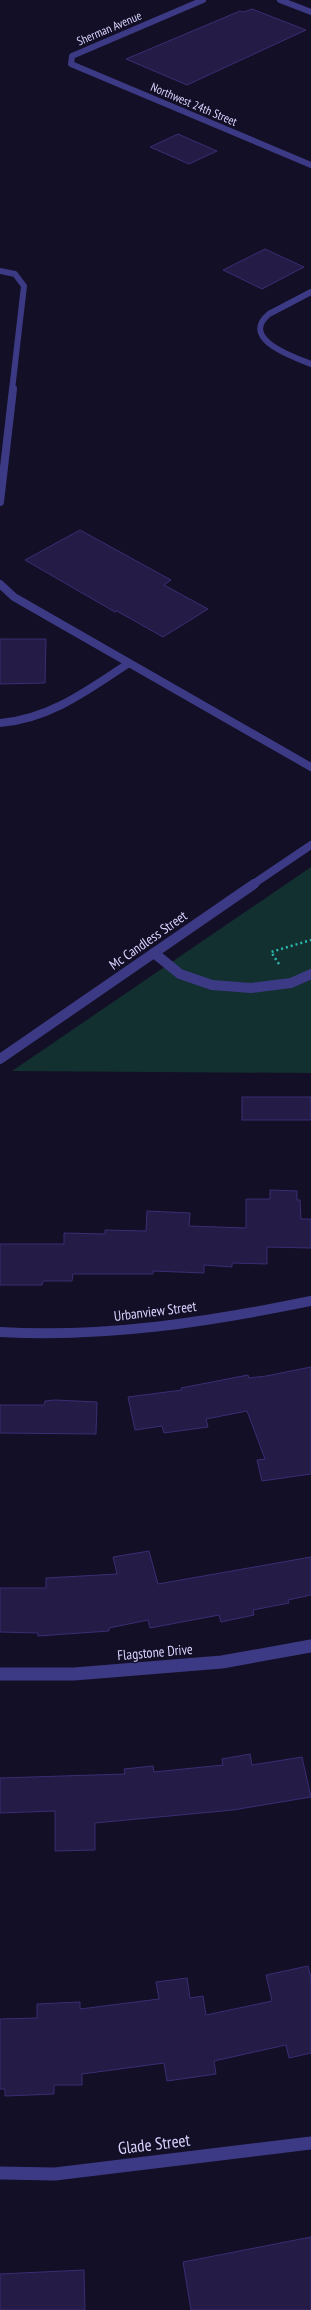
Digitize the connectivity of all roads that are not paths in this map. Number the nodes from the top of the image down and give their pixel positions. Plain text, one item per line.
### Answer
1 (203, 0) edge
2 (280, 0) edge
3 (311, 12) edge
4 (71, 60) joint
5 (311, 165) edge
6 (0, 271) edge
7 (311, 292) edge
8 (311, 364) edge
9 (0, 502) edge
10 (0, 584) edge
11 (129, 663) junction
12 (0, 722) edge
13 (311, 767) edge
14 (311, 845) edge
15 (154, 953) junction
16 (311, 974) edge
17 (0, 1059) edge
18 (311, 1301) edge
19 (0, 1332) edge
20 (311, 1646) edge
21 (0, 1674) edge
22 (311, 2142) edge
23 (0, 2173) edge

1 - 4 street, Sherman Avenue
2 - 3 street
4 - 5 street, Northwest 24th Street
6 - 9 street
7 - 8 street
10 - 11 street
11 - 12 street
11 - 13 street
14 - 15 street, Mc Candless Street
15 - 16 street
15 - 17 street, Mc Candless Street
18 - 19 street, Urbanview Street
20 - 21 street, Flagstone Drive
22 - 23 street, Glade Street

